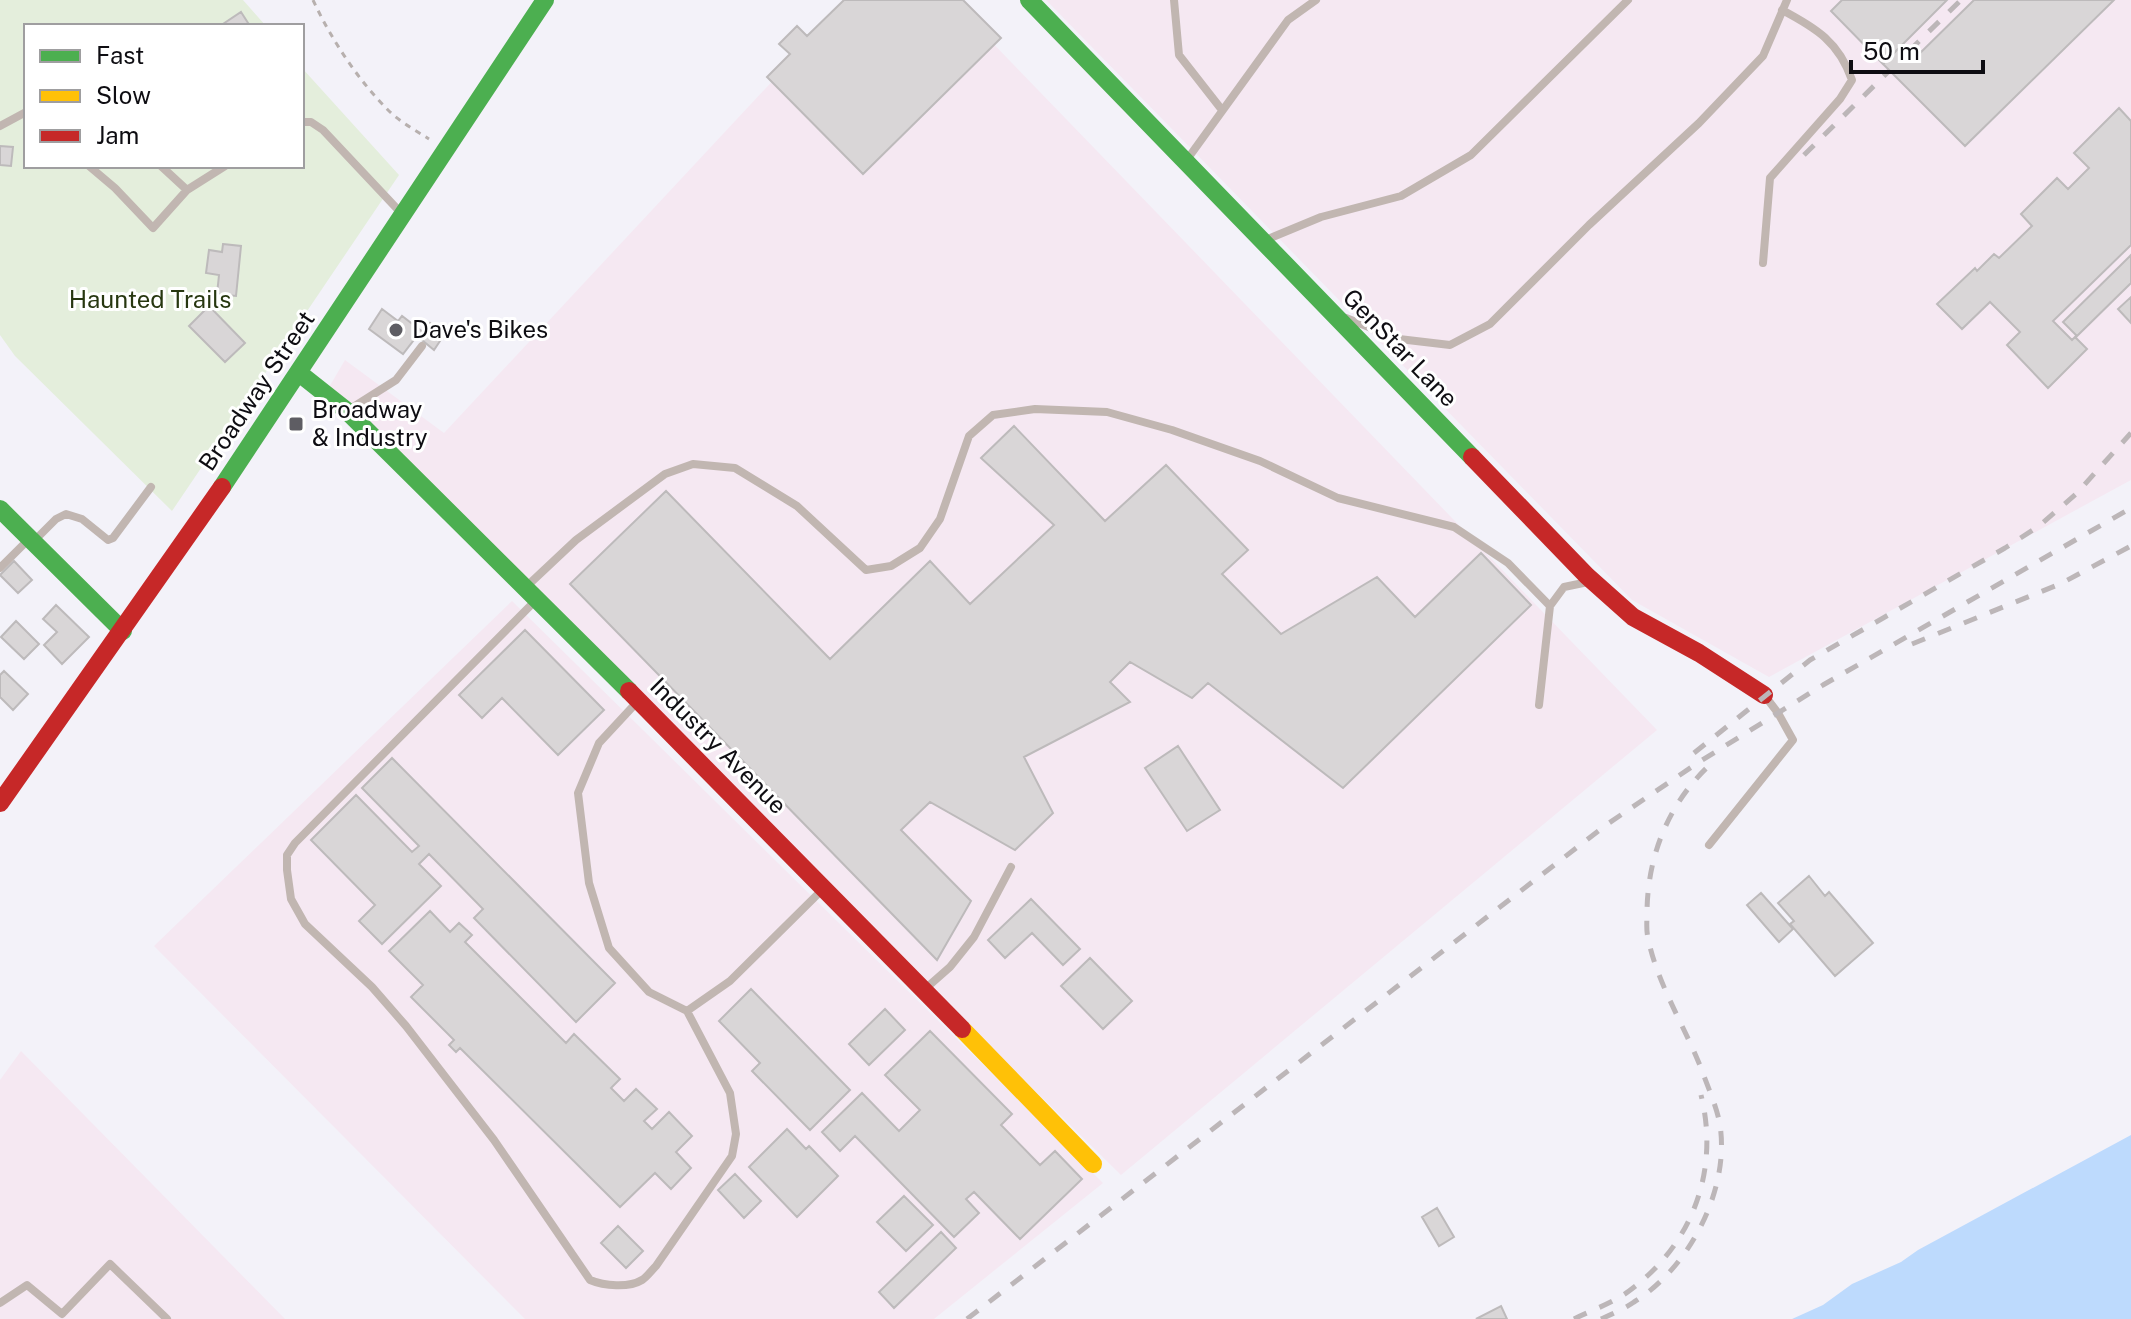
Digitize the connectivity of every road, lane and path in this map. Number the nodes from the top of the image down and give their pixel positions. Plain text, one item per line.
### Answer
1 (313, 0) edge
2 (545, 0) edge
3 (1029, 0) edge
4 (1174, 0) edge
5 (1316, 0) edge
6 (1628, 0) edge
7 (1787, 0) edge
8 (1782, 10) junction
9 (1222, 110) junction
10 (24, 114) edge
11 (304, 122) edge
12 (0, 126) edge
13 (430, 139) dead end
14 (1185, 162) junction
15 (91, 168) edge
16 (163, 168) edge
17 (222, 168) edge
18 (187, 190) junction
19 (404, 216) junction
20 (1263, 241) junction
21 (1763, 263) dead end
22 (1331, 312) junction
23 (422, 346) dead end
24 (299, 373) junction
25 (347, 411) junction
26 (151, 487) dead end
27 (0, 509) edge
28 (31, 540) junction
29 (0, 568) edge
30 (1593, 581) junction
31 (530, 594) junction
32 (1550, 606) junction
33 (123, 631) junction
34 (1764, 695) joint
35 (638, 701) junction
36 (1539, 705) dead end
37 (0, 803) edge
38 (1709, 845) dead end
39 (1011, 867) dead end
40 (825, 888) junction
41 (924, 990) junction
42 (687, 1011) junction
43 (1093, 1164) dead end
44 (0, 1303) edge
45 (167, 1319) edge

1 - 13 path
2 - 19 street, Broadway Street
3 - 14 street, GenStar Lane
4 - 9 lane
5 - 9 lane
6 - 20 lane
7 - 8 lane
8 - 21 lane
8 - 22 lane
9 - 14 lane
10 - 12 lane
11 - 19 lane
14 - 20 street, GenStar Lane
15 - 18 lane
16 - 18 lane
17 - 18 lane
19 - 24 street, Broadway Street
20 - 22 street, GenStar Lane
22 - 30 street, GenStar Lane
23 - 25 lane
24 - 25 street, Industry Avenue
24 - 33 street, Broadway Street
25 - 31 street, Industry Avenue
26 - 28 lane
27 - 28 street
28 - 29 lane
28 - 33 street
30 - 32 lane
30 - 34 street, GenStar Lane
31 - 32 lane
31 - 35 street, Industry Avenue
31 - 42 lane
32 - 36 lane
33 - 37 street, Broadway Street
34 - 38 lane
35 - 40 street, Industry Avenue
35 - 42 lane
39 - 41 lane
40 - 41 street, Industry Avenue
40 - 42 lane
41 - 43 street, Industry Avenue
44 - 45 lane

